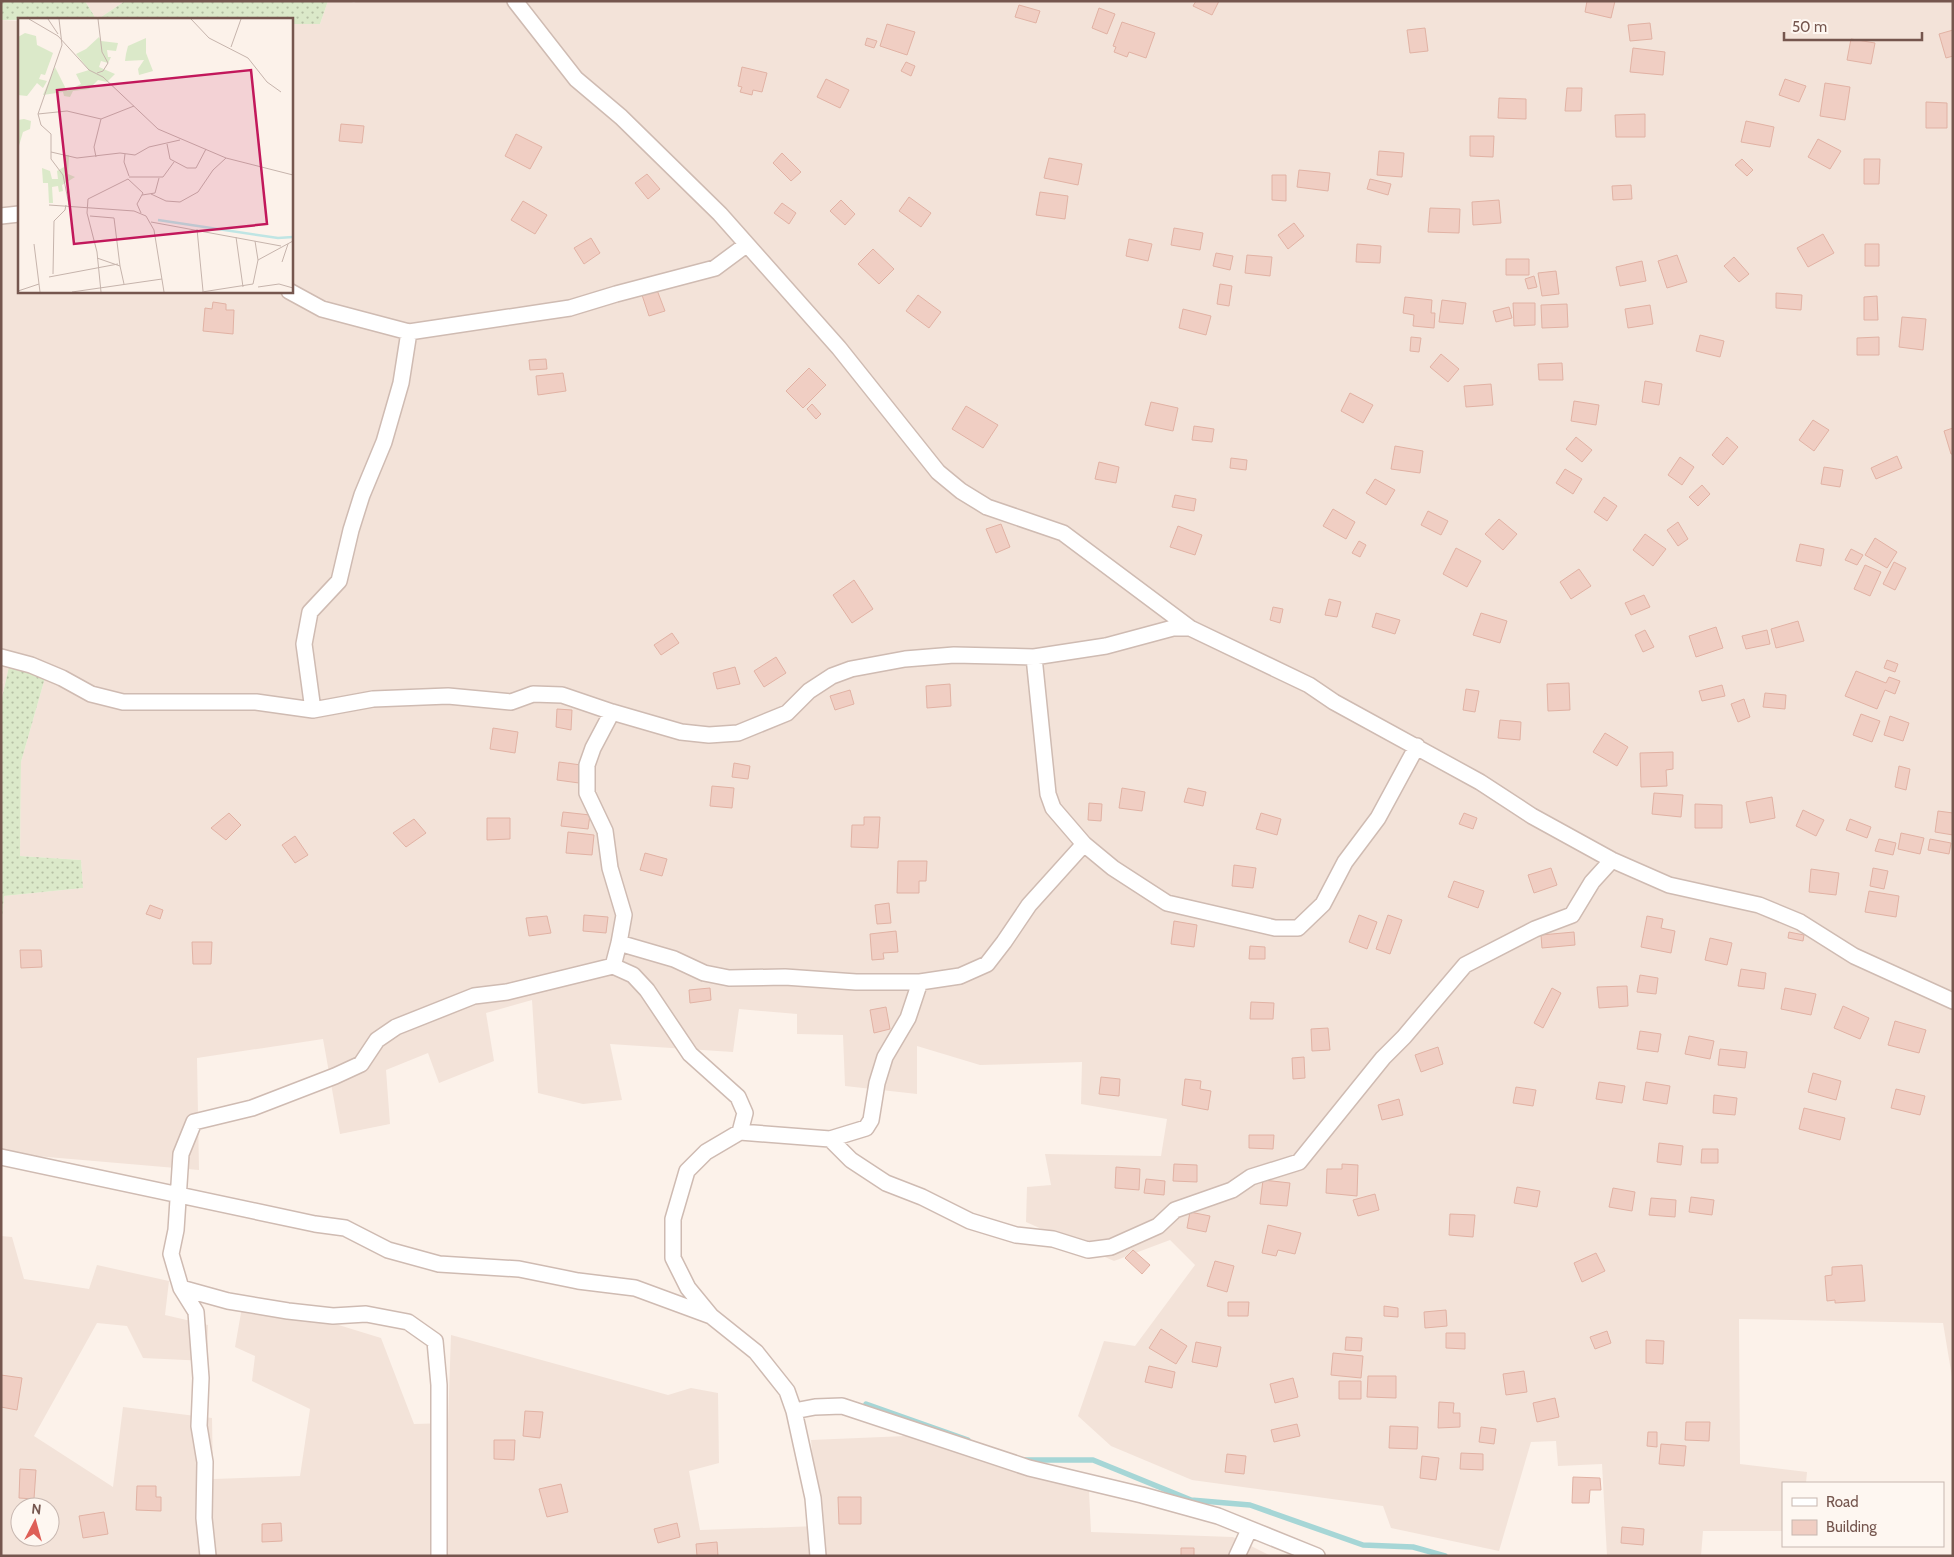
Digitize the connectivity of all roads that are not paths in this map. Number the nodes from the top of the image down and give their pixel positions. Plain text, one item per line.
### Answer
1 (515, 1) edge
2 (18, 214) edge
3 (1, 216) edge
4 (746, 245) junction
5 (290, 292) edge
6 (409, 332) junction
7 (1190, 628) junction
8 (1, 657) edge
9 (1034, 657) junction
10 (312, 710) junction
11 (612, 712) junction
12 (1417, 746) junction
13 (1084, 844) junction
14 (1612, 860) junction
15 (619, 943) junction
16 (613, 966) junction
17 (920, 982) junction
18 (1953, 1001) edge
19 (740, 1132) junction
20 (830, 1139) junction
21 (1, 1156) edge
22 (179, 1194) junction
23 (181, 1288) junction
24 (711, 1316) junction
25 (794, 1411) junction
26 (1249, 1530) junction
27 (208, 1556) edge
28 (439, 1556) edge
29 (818, 1556) edge
30 (1237, 1556) edge
31 (1317, 1556) edge

1 - 4 street
2 - 3 street
4 - 6 street
4 - 7 street
5 - 6 street
6 - 10 street
7 - 9 street
7 - 12 street
8 - 10 street
9 - 11 street
9 - 13 street
10 - 11 street
11 - 15 street
12 - 13 street
12 - 14 street
13 - 17 street
14 - 18 street
14 - 20 street
15 - 16 street
15 - 17 street
16 - 19 street
16 - 22 street
17 - 20 street
19 - 20 street
19 - 24 street
21 - 22 street
22 - 23 street
22 - 24 street
23 - 27 street
23 - 28 street
24 - 25 street
25 - 26 street
25 - 29 street
26 - 30 street
26 - 31 street

